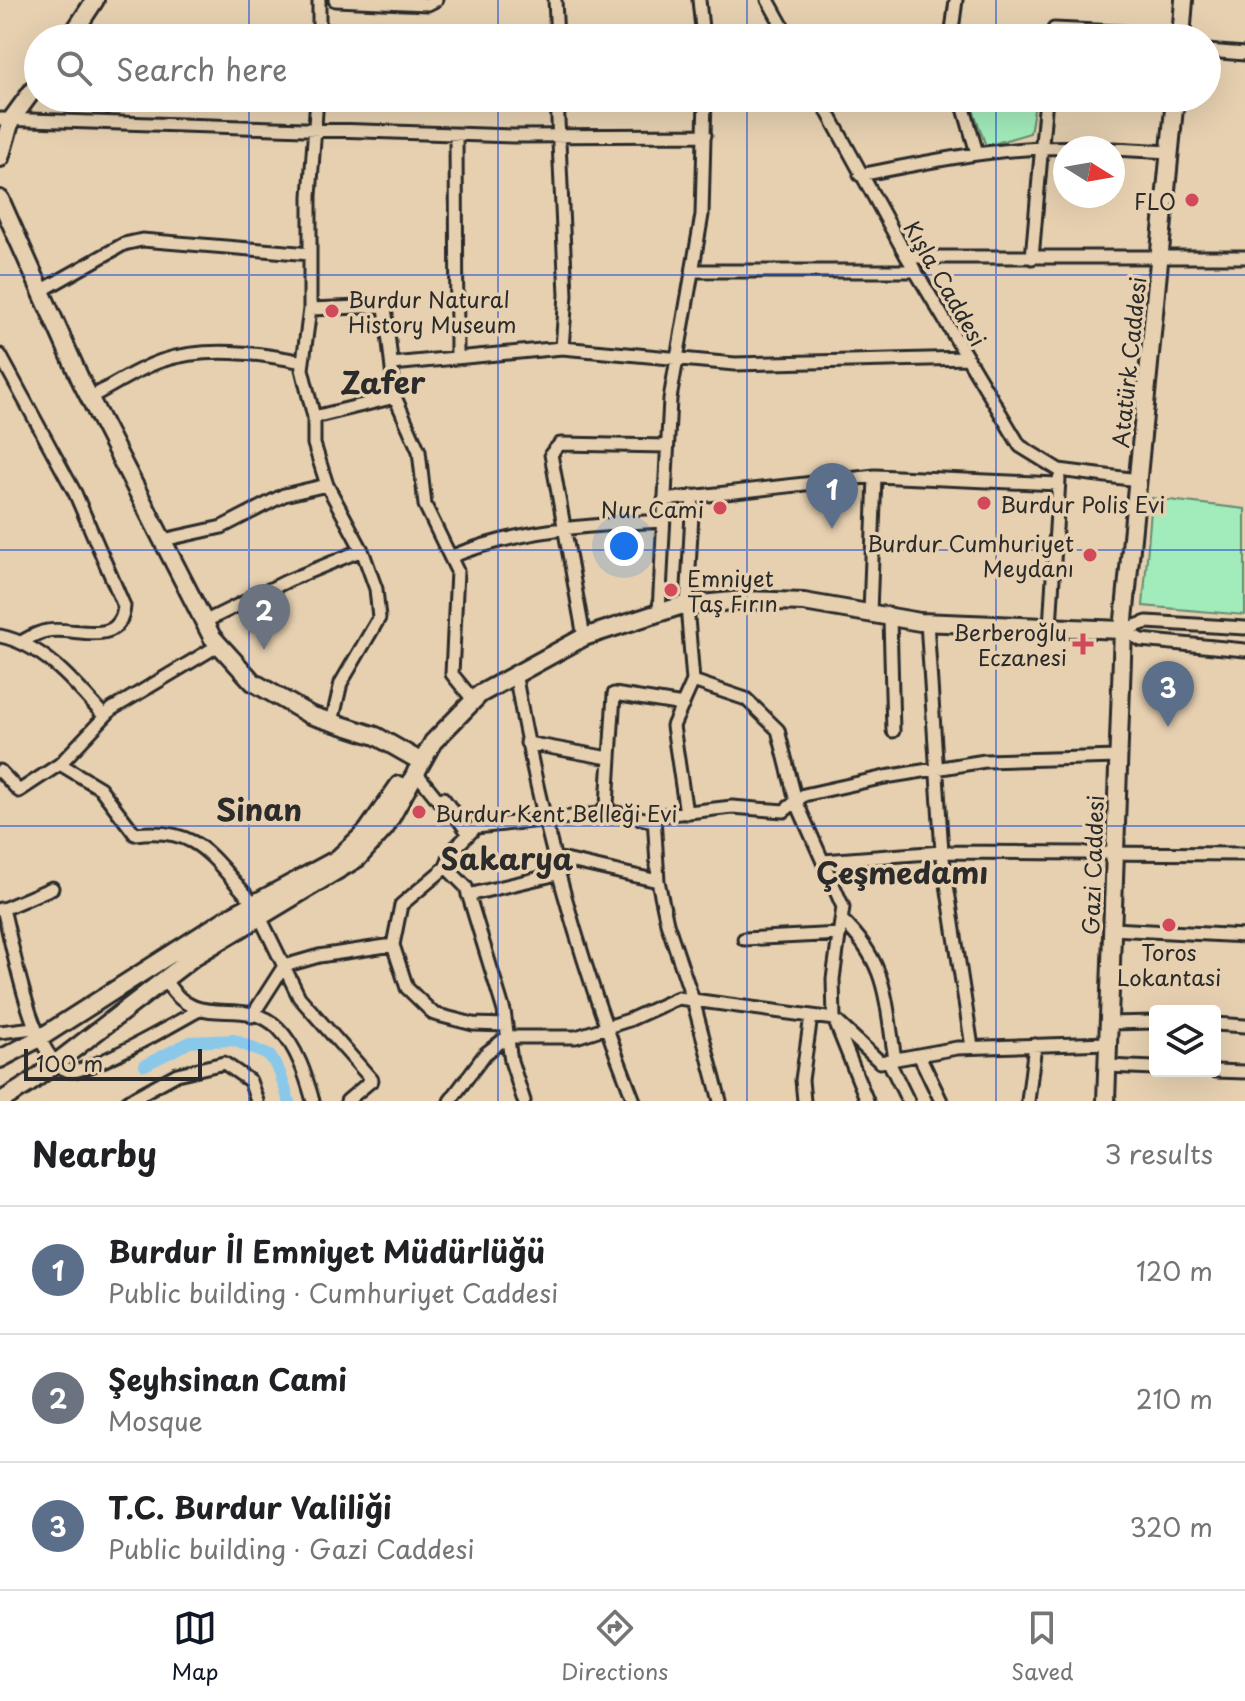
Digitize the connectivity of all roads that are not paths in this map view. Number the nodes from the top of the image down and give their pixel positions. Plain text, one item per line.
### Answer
1 (95, 0) edge
2 (319, 0) edge
3 (335, 0) edge
4 (436, 0) edge
5 (555, 0) edge
6 (699, 0) edge
7 (768, 0) edge
8 (956, 0) edge
9 (1184, 0) edge
10 (79, 24) edge
11 (319, 24) edge
12 (556, 24) edge
13 (702, 24) edge
14 (781, 24) edge
15 (953, 24) edge
16 (1182, 24) edge
17 (1221, 52) edge
18 (1245, 54) edge
19 (24, 99) edge
20 (316, 112) edge
21 (557, 112) edge
22 (705, 112) edge
23 (827, 112) edge
24 (965, 112) edge
25 (1044, 112) edge
26 (1174, 112) edge
27 (6, 120) edge
28 (315, 131) junction
29 (456, 135) junction
30 (705, 135) junction
31 (558, 136) junction
32 (1040, 146) junction
33 (1053, 147) edge
34 (1125, 150) edge
35 (1170, 152) junction
36 (977, 153) junction
37 (0, 158) edge
38 (860, 175) junction
39 (0, 199) edge
40 (310, 254) junction
41 (907, 257) junction
42 (1245, 257) edge
43 (1032, 258) junction
44 (1160, 258) junction
45 (693, 271) junction
46 (916, 271) junction
47 (41, 291) junction
48 (310, 309) junction
49 (562, 348) junction
50 (0, 355) edge
51 (457, 358) junction
52 (967, 358) junction
53 (678, 361) junction
54 (303, 362) junction
55 (392, 364) junction
56 (395, 397) junction
57 (89, 398) junction
58 (314, 417) junction
59 (667, 446) junction
60 (1059, 470) junction
61 (875, 476) junction
62 (1138, 480) junction
63 (1058, 484) junction
64 (327, 485) junction
65 (693, 496) junction
66 (664, 500) junction
67 (663, 521) junction
68 (562, 527) junction
69 (163, 540) junction
70 (362, 550) junction
71 (450, 557) junction
72 (687, 605) junction
73 (659, 612) junction
74 (870, 613) junction
75 (890, 618) junction
76 (204, 622) junction
77 (927, 622) junction
78 (1050, 627) junction
79 (1245, 628) edge
80 (1123, 630) junction
81 (0, 636) edge
82 (584, 637) junction
83 (23, 641) junction
84 (219, 645) junction
85 (1245, 650) edge
86 (515, 673) junction
87 (693, 681) junction
88 (474, 701) junction
89 (683, 705) junction
90 (104, 716) junction
91 (332, 722) junction
92 (893, 731) dead end
93 (527, 743) junction
94 (1118, 757) junction
95 (609, 758) junction
96 (60, 764) junction
97 (417, 766) junction
98 (937, 769) junction
99 (0, 771) edge
100 (796, 801) junction
101 (603, 810) junction
102 (686, 813) junction
103 (542, 819) junction
104 (654, 821) junction
105 (469, 834) junction
106 (942, 852) junction
107 (1114, 854) junction
108 (1245, 854) edge
109 (552, 857) junction
110 (823, 861) junction
111 (446, 867) junction
112 (557, 874) junction
113 (658, 881) junction
114 (52, 888) dead end
115 (468, 895) junction
116 (2, 909) edge
117 (256, 909) junction
118 (842, 920) junction
119 (1112, 929) junction
120 (840, 934) junction
121 (1245, 936) edge
122 (744, 939) dead end
123 (393, 945) junction
124 (284, 966) junction
125 (164, 978) junction
126 (693, 1000) junction
127 (199, 1010) junction
128 (252, 1016) junction
129 (811, 1016) junction
130 (834, 1019) junction
131 (1149, 1022) edge
132 (1109, 1023) junction
133 (1221, 1024) edge
134 (1245, 1026) edge
135 (605, 1027) junction
136 (507, 1031) junction
137 (0, 1032) edge
138 (37, 1033) junction
139 (1109, 1043) junction
140 (1035, 1045) junction
141 (972, 1047) junction
142 (919, 1055) junction
143 (0, 1059) edge
144 (892, 1060) junction
145 (53, 1063) junction
146 (1107, 1066) junction
147 (1149, 1068) edge
148 (1221, 1071) edge
149 (1245, 1072) edge
150 (6, 1096) edge
151 (128, 1101) edge
152 (257, 1101) edge
153 (313, 1101) edge
154 (347, 1101) edge
155 (450, 1101) edge
156 (524, 1101) edge
157 (634, 1101) edge
158 (720, 1101) edge
159 (804, 1101) edge
160 (867, 1101) edge
161 (908, 1101) edge
162 (941, 1101) edge
163 (1028, 1101) edge
164 (1106, 1101) edge

1 - 10 main road
2 - 11 street
3 - 4 street
5 - 12 street
6 - 13 street
7 - 14 street
8 - 15 street
9 - 16 main road
17 - 18 street
19 - 27 main road
20 - 28 street
21 - 31 street
22 - 30 street
23 - 38 street, Kışla Caddesi
24 - 36 street
25 - 32 street
26 - 35 main road, Atatürk Caddesi
27 - 28 street
27 - 37 main road
28 - 29 street
28 - 40 street
29 - 31 street
29 - 51 street
30 - 31 street
30 - 45 street
31 - 49 street
32 - 33 street
32 - 36 street
32 - 43 street
34 - 35 street
35 - 44 main road, Atatürk Caddesi
36 - 38 street
38 - 41 street, Kışla Caddesi
39 - 47 main road
40 - 47 street
40 - 48 street
41 - 43 street
41 - 46 street, Kışla Caddesi
42 - 44 street
43 - 44 street
44 - 62 main road, Atatürk Caddesi
45 - 46 street
45 - 53 street
46 - 52 street, Kışla Caddesi
47 - 57 main road
48 - 54 street
48 - 55 street
49 - 51 street
49 - 53 street
50 - 83 street
51 - 55 street
52 - 53 street
52 - 60 street, Kışla Caddesi
53 - 59 street
54 - 57 street
54 - 58 street
55 - 56 street
56 - 58 street
56 - 71 street
57 - 69 main road
58 - 64 street
59 - 66 street
59 - 68 street
60 - 62 street
60 - 63 street
61 - 63 street
61 - 65 street
61 - 74 street
62 - 80 main road, Atatürk Caddesi
63 - 78 street
64 - 69 street
64 - 70 street
65 - 66 street
65 - 72 street
66 - 67 street
67 - 68 street
67 - 73 street
68 - 71 street
68 - 82 street
69 - 76 main road
70 - 76 street
70 - 91 street
71 - 88 street
72 - 73 main road
72 - 74 main road
72 - 87 street
73 - 82 main road
74 - 75 main road
75 - 77 main road
75 - 92 street
76 - 84 main road
77 - 78 main road
77 - 98 street
78 - 80 main road
79 - 80 street
80 - 85 street
80 - 94 main road, Gazi Caddesi
81 - 83 street
82 - 86 main road
83 - 90 street
84 - 90 street
84 - 91 main road
86 - 88 main road
86 - 93 street
87 - 89 street
87 - 100 street
88 - 97 main road
89 - 95 street
89 - 102 street
90 - 96 street
91 - 97 main road
93 - 95 street
93 - 103 street
94 - 98 street
94 - 107 main road, Gazi Caddesi
95 - 101 street
96 - 99 street
96 - 117 street
97 - 105 street
97 - 117 main road
98 - 100 street
98 - 106 street
100 - 102 street
100 - 110 street
101 - 103 street
101 - 104 street
102 - 104 street
103 - 105 street
103 - 109 street
104 - 113 street
105 - 111 street
106 - 107 street
106 - 110 street
106 - 141 street
107 - 108 street
107 - 119 main road, Gazi Caddesi
109 - 112 street
109 - 113 street
110 - 118 street
111 - 115 street
111 - 123 street
112 - 115 street
112 - 135 street
113 - 126 street
114 - 116 street
115 - 136 street
116 - 138 street
117 - 124 street
117 - 125 main road
117 - 138 main road
118 - 120 street
118 - 144 street
119 - 121 street
119 - 132 main road, Gazi Caddesi
120 - 122 street
120 - 130 street
123 - 124 street
123 - 136 street
124 - 128 street
124 - 154 street
125 - 127 street
125 - 145 main road
126 - 129 street
126 - 135 street
126 - 158 street
127 - 128 street
127 - 145 street
128 - 153 street
129 - 130 street
129 - 159 street
130 - 144 street
130 - 160 street
131 - 132 street
132 - 139 main road, Gazi Caddesi
133 - 134 street
135 - 136 street
135 - 157 street
136 - 155 street
136 - 156 street
137 - 138 street
138 - 143 main road
138 - 145 street
139 - 140 street
139 - 146 main road, Gazi Caddesi
140 - 141 street
140 - 163 street
141 - 142 street
142 - 144 street
142 - 162 street
144 - 161 street
145 - 150 main road
146 - 147 street
146 - 164 main road, Gazi Caddesi
148 - 149 street
151 - 152 street

